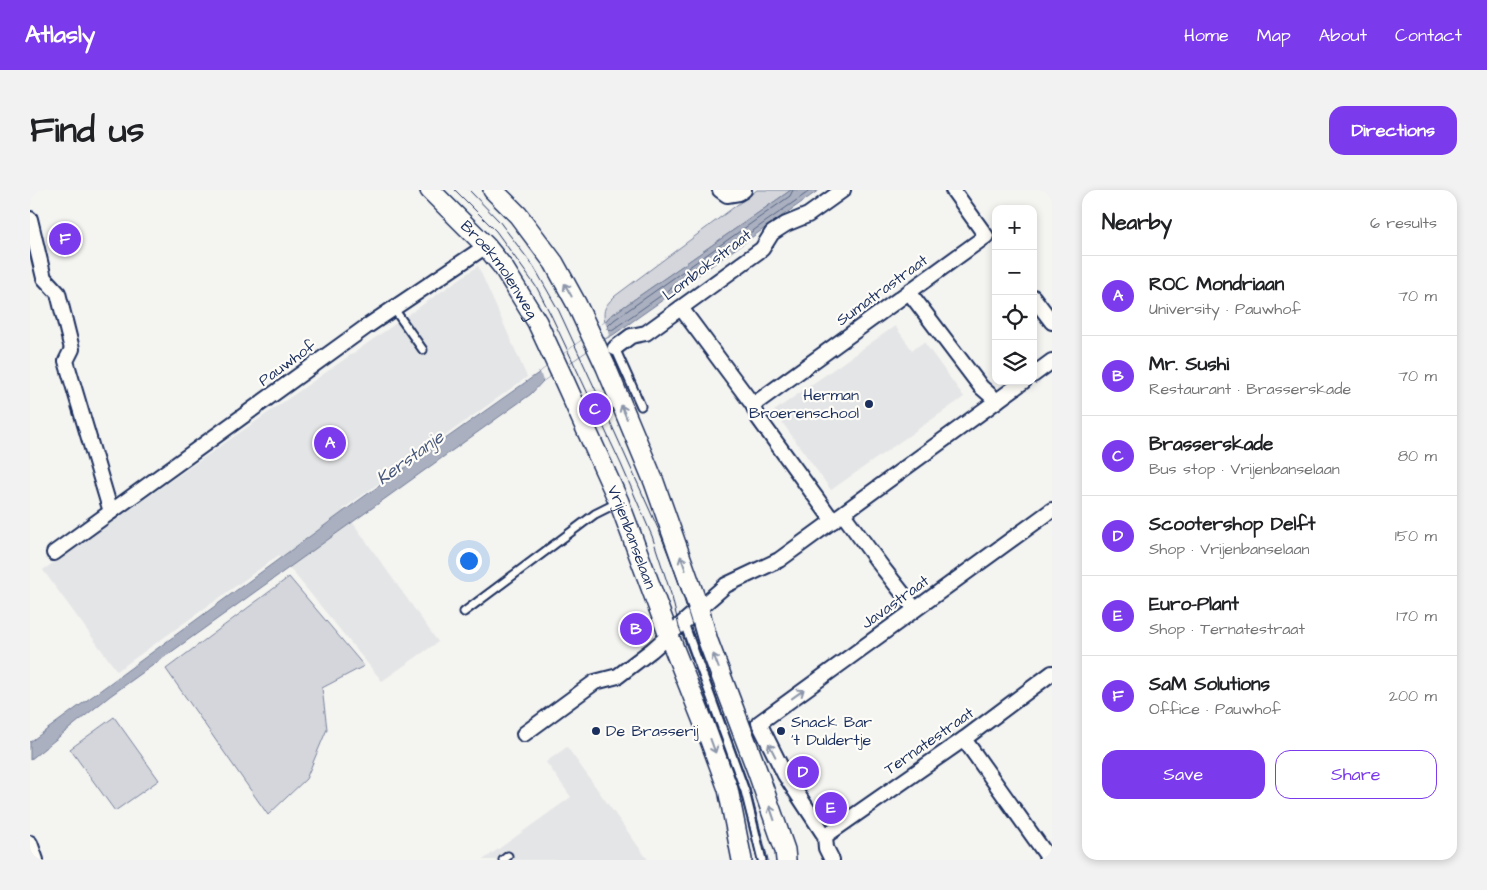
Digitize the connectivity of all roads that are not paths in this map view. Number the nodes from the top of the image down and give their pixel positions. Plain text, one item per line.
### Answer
1 (430, 190) edge
2 (493, 190) edge
3 (744, 190) edge
4 (843, 190) edge
5 (953, 190) edge
6 (723, 193) edge
7 (30, 220) edge
8 (486, 246) junction
9 (909, 292) junction
10 (1037, 302) edge
11 (394, 308) junction
12 (681, 308) junction
13 (1052, 322) edge
14 (615, 348) joint
15 (423, 350) dead end
16 (1052, 361) edge
17 (558, 368) joint
18 (1037, 372) edge
19 (1019, 385) edge
20 (997, 401) junction
21 (753, 405) junction
22 (641, 406) dead end
23 (619, 502) junction
24 (1052, 510) edge
25 (111, 512) junction
26 (838, 518) junction
27 (54, 553) dead end
28 (699, 609) junction
29 (915, 609) junction
30 (464, 612) dead end
31 (684, 623) junction
32 (669, 636) junction
33 (1052, 673) edge
34 (524, 734) dead end
35 (964, 739) junction
36 (758, 772) junction
37 (785, 775) junction
38 (825, 836) junction
39 (30, 843) edge
40 (36, 860) edge
41 (742, 860) edge
42 (762, 860) edge
43 (786, 860) edge
44 (832, 860) edge
45 (1050, 860) edge

1 - 8 main road, Broekmolenweg
28 -> 2 main road
3 - 6 street
4 - 12 street, Lombokstraat
5 - 9 street, Sumatrastraat
7 - 25 street
8 - 11 street, Pauwhof
8 - 17 main road, Broekmolenweg
9 - 20 street
9 - 21 street, Sumatrastraat
10 - 13 street
11 - 15 lane
11 - 25 street, Pauwhof
12 - 14 street, Lombokstraat
12 - 21 street
14 - 22 lane
16 - 18 street
17 - 23 main road, Vrijenbanselaan
19 - 20 street
20 - 26 street
21 - 26 street
23 - 30 lane
23 - 32 main road, Vrijenbanselaan
24 - 29 street, Javastraat
25 - 27 street, Pauwhof
26 - 28 street
26 - 29 street
28 - 31 street
36 -> 28 main road
37 -> 29 street, Javastraat
31 - 32 street
31 - 42 lane
32 - 34 street
32 -> 41 main road, Vrijenbanselaan
33 - 35 street, Ternatestraat
35 - 38 street, Ternatestraat
35 - 45 street
36 - 37 street
43 -> 36 main road
37 - 38 street
38 - 44 street
39 - 40 street

